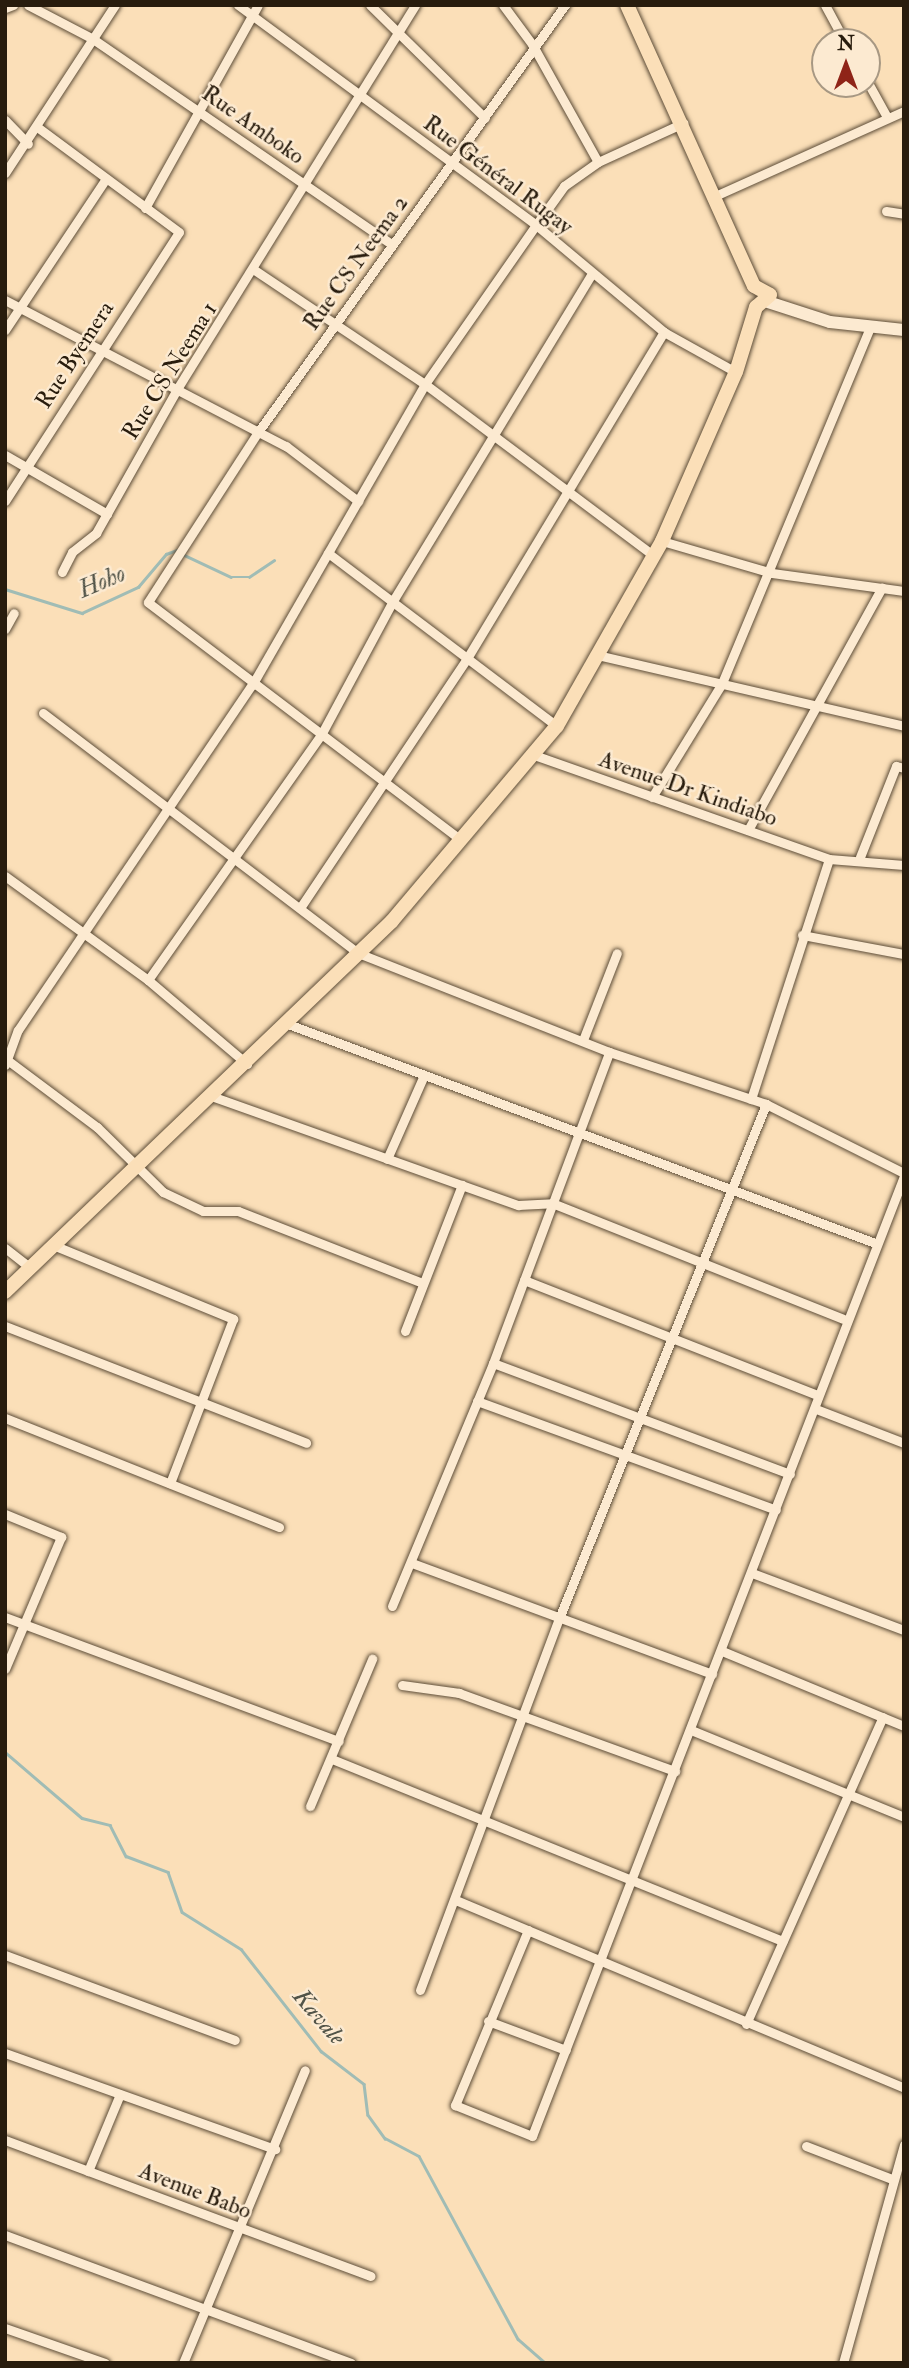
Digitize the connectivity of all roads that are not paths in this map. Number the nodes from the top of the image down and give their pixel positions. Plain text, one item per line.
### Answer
1 (13, 5) edge
2 (28, 5) edge
3 (115, 5) edge
4 (238, 5) edge
5 (258, 5) edge
6 (370, 5) edge
7 (415, 5) edge
8 (503, 5) edge
9 (565, 5) edge
10 (627, 5) edge
11 (824, 5) edge
12 (5, 8) edge
13 (251, 15) junction
14 (837, 28) edge
15 (396, 32) junction
16 (93, 38) junction
17 (532, 44) junction
18 (357, 94) junction
19 (876, 98) edge
20 (196, 109) junction
21 (904, 111) edge
22 (886, 115) junction
23 (485, 118) junction
24 (5, 120) edge
25 (683, 123) junction
26 (37, 127) junction
27 (28, 144) junction
28 (598, 162) junction
29 (454, 165) junction
30 (5, 173) edge
31 (105, 180) junction
32 (305, 184) junction
33 (715, 196) junction
34 (145, 208) junction
35 (886, 211) dead end
36 (904, 214) edge
37 (536, 225) junction
38 (391, 244) junction
39 (256, 271) junction
40 (592, 273) junction
41 (5, 300) edge
42 (762, 305) junction
43 (18, 307) junction
44 (335, 324) junction
45 (870, 328) junction
46 (5, 330) edge
47 (904, 330) edge
48 (664, 332) junction
49 (102, 347) junction
50 (736, 372) junction
51 (425, 384) junction
52 (177, 388) junction
53 (258, 432) junction
54 (491, 436) junction
55 (5, 455) edge
56 (28, 464) junction
57 (565, 491) junction
58 (5, 500) edge
59 (358, 502) junction
60 (107, 514) junction
61 (662, 541) junction
62 (328, 553) junction
63 (654, 556) junction
64 (62, 572) dead end
65 (772, 573) junction
66 (882, 587) junction
67 (904, 591) edge
68 (394, 599) junction
69 (14, 613) dead end
70 (5, 629) edge
71 (601, 656) junction
72 (466, 660) junction
73 (722, 684) junction
74 (252, 685) junction
75 (820, 706) junction
76 (43, 713) dead end
77 (557, 726) junction
78 (904, 726) edge
79 (321, 735) junction
80 (534, 755) junction
81 (904, 768) edge
82 (384, 786) junction
83 (652, 797) junction
84 (169, 808) junction
85 (748, 830) junction
86 (461, 840) junction
87 (860, 857) junction
88 (236, 858) junction
89 (829, 859) junction
90 (904, 865) edge
91 (5, 876) edge
92 (300, 908) junction
93 (82, 934) junction
94 (802, 935) junction
95 (358, 953) junction
96 (617, 953) dead end
97 (904, 954) edge
98 (148, 980) junction
99 (288, 1024) junction
100 (583, 1040) junction
101 (609, 1052) junction
102 (6, 1061) edge
103 (247, 1064) junction
104 (424, 1075) junction
105 (214, 1097) junction
106 (751, 1099) junction
107 (766, 1104) junction
108 (578, 1133) junction
109 (387, 1159) junction
110 (136, 1167) junction
111 (904, 1174) edge
112 (462, 1185) junction
113 (732, 1191) junction
114 (552, 1203) junction
115 (874, 1243) junction
116 (53, 1245) junction
117 (5, 1248) edge
118 (702, 1263) junction
119 (29, 1267) junction
120 (524, 1280) junction
121 (420, 1282) junction
122 (5, 1292) edge
123 (844, 1319) junction
124 (5, 1326) edge
125 (405, 1331) dead end
126 (673, 1335) junction
127 (493, 1363) junction
128 (817, 1395) junction
129 (477, 1401) junction
130 (201, 1403) junction
131 (816, 1409) junction
132 (640, 1416) junction
133 (5, 1418) edge
134 (306, 1443) dead end
135 (904, 1443) edge
136 (624, 1456) junction
137 (790, 1474) junction
138 (170, 1483) junction
139 (776, 1510) junction
140 (5, 1514) edge
141 (279, 1527) dead end
142 (412, 1563) junction
143 (752, 1573) junction
144 (392, 1606) dead end
145 (560, 1616) junction
146 (5, 1617) edge
147 (23, 1623) junction
148 (904, 1630) edge
149 (722, 1651) junction
150 (372, 1659) dead end
151 (5, 1669) edge
152 (712, 1674) junction
153 (402, 1685) dead end
154 (524, 1716) junction
155 (883, 1717) junction
156 (904, 1726) edge
157 (691, 1730) junction
158 (339, 1741) junction
159 (332, 1759) junction
160 (674, 1771) junction
161 (850, 1793) junction
162 (310, 1806) dead end
163 (904, 1817) edge
164 (487, 1819) junction
165 (633, 1878) junction
166 (458, 1901) junction
167 (528, 1930) junction
168 (783, 1941) junction
169 (6, 1957) edge
170 (600, 1964) junction
171 (420, 1990) dead end
172 (488, 2021) junction
173 (746, 2024) junction
174 (235, 2040) dead end
175 (566, 2050) junction
176 (5, 2053) edge
177 (305, 2070) dead end
178 (904, 2088) edge
179 (120, 2094) junction
180 (5, 2140) edge
181 (904, 2144) edge
182 (806, 2146) dead end
183 (275, 2149) junction
184 (88, 2171) junction
185 (892, 2179) junction
186 (239, 2228) junction
187 (5, 2235) edge
188 (371, 2276) dead end
189 (207, 2306) junction
190 (5, 2328) edge
191 (105, 2363) edge
192 (183, 2363) edge
193 (351, 2363) edge
194 (843, 2363) edge

1 - 12 street
2 - 16 street, Rue Amboko
3 - 16 street
4 - 13 street, Rue Général Rugay
5 - 13 street
6 - 15 street
7 - 15 street, Rue CS Neema 1
8 - 17 street
9 - 17 street, Rue CS Neema 2
10 - 25 main road
11 - 14 street
13 - 18 street, Rue Général Rugay
13 - 20 street
15 - 18 street, Rue CS Neema 1
15 - 23 street
16 - 20 street, Rue Amboko
16 - 26 street
17 - 23 street, Rue CS Neema 2
17 - 28 street
18 - 29 street, Rue Général Rugay
18 - 32 street, Rue CS Neema 1
19 - 22 street
20 - 32 street, Rue Amboko
20 - 34 street
21 - 22 street
22 - 33 street
23 - 29 street, Rue CS Neema 2
24 - 27 street
25 - 28 street
25 - 33 main road
26 - 27 street
26 - 31 street
27 - 30 street
28 - 37 street
29 - 37 street, Rue Général Rugay
29 - 38 street, Rue CS Neema 2
31 - 34 street
31 - 43 street
32 - 38 street, Rue Amboko
32 - 39 street, Rue CS Neema 1
33 - 42 main road
34 - 49 street, Rue Byemera
35 - 36 street
37 - 40 street, Rue Général Rugay
37 - 51 street
38 - 44 street, Rue CS Neema 2
39 - 44 street
39 - 52 street, Rue CS Neema 1
40 - 48 street, Rue Général Rugay
40 - 54 street
41 - 43 street
42 - 45 main road
42 - 50 main road
43 - 46 street
43 - 49 street
44 - 51 street
44 - 53 street, Rue CS Neema 2
45 - 47 main road
45 - 65 street
48 - 50 street, Rue Général Rugay
48 - 57 street
49 - 52 street
49 - 56 street, Rue Byemera
50 - 61 main road
51 - 54 street
51 - 59 street
52 - 53 street
52 - 60 street, Rue CS Neema 1
53 - 59 street
53 - 74 street, Rue CS Neema 2
54 - 57 street
54 - 68 street
55 - 56 street
56 - 58 street, Rue Byemera
56 - 60 street
57 - 63 street
57 - 72 street
59 - 62 street
60 - 64 street, Rue CS Neema 1
61 - 63 main road
61 - 65 street
62 - 68 street
62 - 74 street
63 - 71 main road
65 - 66 street
65 - 73 street
66 - 67 street
66 - 75 street
68 - 72 street
68 - 79 street
69 - 70 street
71 - 73 street
71 - 77 main road
72 - 77 street
72 - 82 street
73 - 75 street
73 - 83 street
74 - 79 street
74 - 84 street
75 - 78 street
75 - 85 street
76 - 84 street
77 - 80 main road
79 - 82 street
79 - 88 street
80 - 83 street, Avenue Dr Kindiabo
80 - 86 main road
81 - 87 street
82 - 86 street
82 - 92 street
83 - 85 street, Avenue Dr Kindiabo
84 - 88 street
84 - 93 street
85 - 89 street, Avenue Dr Kindiabo
86 - 95 main road
87 - 89 street
87 - 90 street
88 - 92 street
88 - 98 street
89 - 94 street
91 - 93 street
92 - 95 street
93 - 98 street
93 - 102 street
94 - 97 street
94 - 106 street
95 - 99 main road
95 - 100 street
96 - 100 street
98 - 103 street
99 - 103 main road
99 - 104 street
100 - 101 street
101 - 106 street
101 - 108 street
102 - 110 street
103 - 105 main road
104 - 108 street
104 - 109 street
105 - 109 street
105 - 110 main road
106 - 107 street
107 - 111 street
107 - 113 street
108 - 113 street
108 - 114 street
109 - 112 street
110 - 116 main road
110 - 121 street
111 - 115 street
112 - 114 street
112 - 121 street
113 - 115 street
113 - 118 street
114 - 118 street
114 - 120 street
115 - 123 street
116 - 119 main road
116 - 130 street
117 - 119 street
118 - 123 street
118 - 126 street
119 - 122 main road
120 - 126 street
120 - 127 street
121 - 125 street
123 - 128 street
124 - 130 street
126 - 128 street
126 - 132 street
127 - 129 street
127 - 132 street
128 - 131 street
129 - 136 street
129 - 142 street
130 - 134 street
130 - 138 street
131 - 135 street
131 - 137 street
132 - 136 street
132 - 137 street
133 - 138 street
136 - 139 street
136 - 145 street
137 - 139 street
138 - 141 street
139 - 143 street
140 - 147 street
142 - 144 street
142 - 145 street
143 - 148 street
143 - 149 street
145 - 152 street
145 - 154 street
146 - 147 street
147 - 151 street
147 - 158 street
149 - 152 street
149 - 155 street
150 - 158 street
152 - 157 street
153 - 154 street
154 - 160 street
154 - 164 street
155 - 156 street
155 - 161 street
157 - 160 street
157 - 161 street
158 - 159 street
159 - 162 street
159 - 164 street
160 - 165 street
161 - 163 street
161 - 168 street
164 - 165 street
164 - 166 street
165 - 168 street
165 - 170 street
166 - 167 street
166 - 171 street
167 - 170 street
167 - 172 street
168 - 173 street
169 - 174 street
170 - 173 street
170 - 175 street
172 - 175 street
172 - 175 street
173 - 178 street
176 - 179 street
177 - 183 street
179 - 183 street
179 - 184 street
180 - 184 street, Avenue Babo
181 - 185 street
182 - 185 street
183 - 186 street
184 - 186 street, Avenue Babo
185 - 194 street
186 - 188 street, Avenue Babo
186 - 189 street
187 - 189 street
189 - 192 street
189 - 193 street
190 - 191 street

